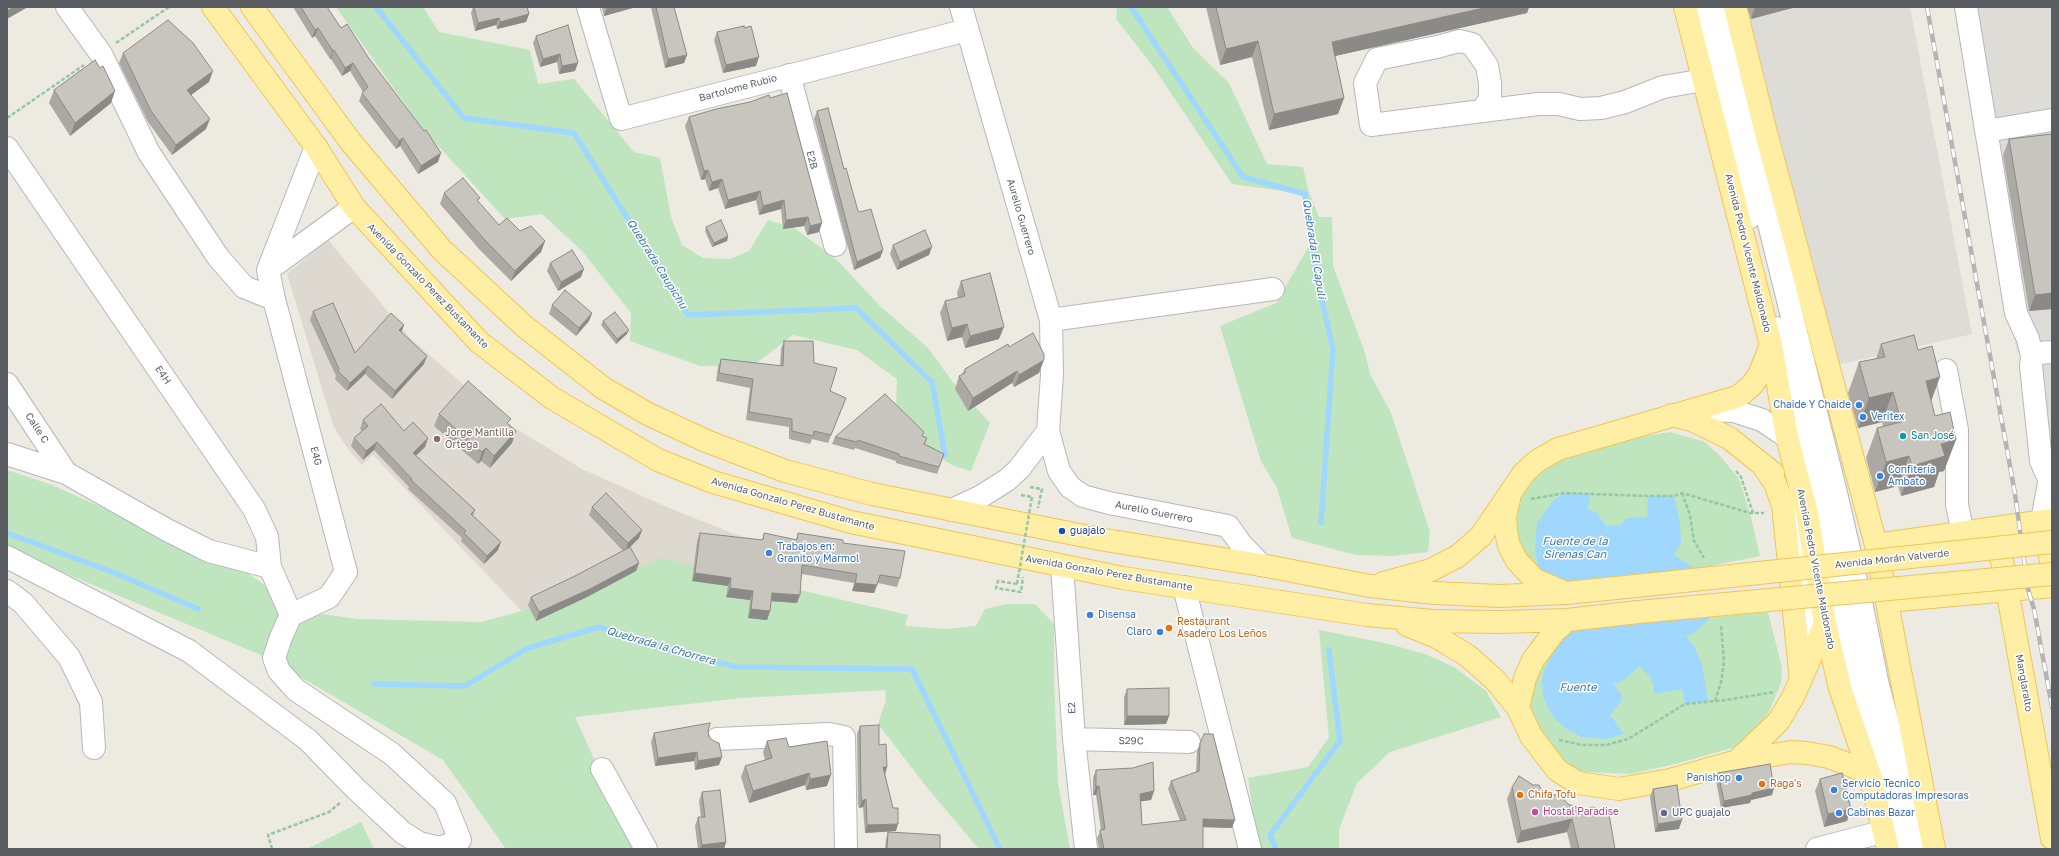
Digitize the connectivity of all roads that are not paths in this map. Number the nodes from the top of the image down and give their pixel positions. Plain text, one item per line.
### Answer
1 (67, 7) edge
2 (213, 7) edge
3 (252, 7) edge
4 (588, 7) edge
5 (961, 7) edge
6 (1685, 7) edge
7 (1698, 7) edge
8 (1715, 7) edge
9 (1735, 7) edge
10 (1966, 7) edge
11 (967, 30) junction
12 (789, 75) junction
13 (1704, 80) junction
14 (1483, 110) junction
15 (2052, 120) edge
16 (1986, 131) junction
17 (316, 147) junction
18 (7, 148) edge
19 (354, 207) junction
20 (836, 244) dead end
21 (268, 270) junction
22 (1273, 288) dead end
23 (274, 299) junction
24 (1051, 320) junction
25 (1771, 345) junction
26 (2042, 354) edge
27 (1946, 370) dead end
28 (7, 384) edge
29 (1672, 415) junction
30 (1048, 431) junction
31 (1788, 437) junction
32 (7, 454) edge
33 (1810, 461) junction
34 (66, 473) junction
35 (2051, 484) edge
36 (1836, 492) junction
37 (1509, 499) junction
38 (1789, 503) junction
39 (952, 510) junction
40 (1806, 513) junction
41 (2047, 521) edge
42 (1996, 528) junction
43 (1963, 533) junction
44 (2052, 542) edge
45 (1876, 545) junction
46 (7, 557) edge
47 (1261, 565) junction
48 (2052, 565) edge
49 (1062, 566) junction
50 (270, 567) junction
51 (2052, 574) edge
52 (1370, 586) junction
53 (2052, 586) edge
54 (1184, 587) junction
55 (2006, 590) junction
56 (7, 591) edge
57 (1566, 593) junction
58 (1887, 600) junction
59 (1861, 602) junction
60 (291, 615) junction
61 (1367, 615) junction
62 (1567, 620) junction
63 (1825, 624) junction
64 (1814, 650) junction
65 (1797, 689) junction
66 (1518, 708) junction
67 (1775, 725) junction
68 (717, 739) dead end
69 (1074, 739) junction
70 (1189, 742) dead end
71 (94, 748) dead end
72 (1791, 752) junction
73 (1737, 761) junction
74 (602, 768) dead end
75 (1870, 775) junction
76 (1889, 799) junction
77 (2052, 838) edge
78 (1887, 840) edge
79 (646, 849) edge
80 (846, 849) edge
81 (1086, 849) edge
82 (1250, 849) edge
83 (1817, 849) edge
84 (1899, 849) edge
85 (1916, 849) edge
86 (1934, 849) edge

1 - 23 street
2 - 17 main road, Avenida Gonzalo Perez Bustamante
3 - 39 main road
4 - 12 street, Bartolome Rubio
5 - 11 street, Aurelio Guerrero
6 - 13 main road, Avenida Pedro Vicente Maldonado
7 - 33 street
8 - 36 street
9 - 45 main road
10 - 16 street
11 - 12 street, Bartolome Rubio
11 - 24 street, Aurelio Guerrero
12 - 20 street, E2B
13 - 14 street
13 - 25 main road, Avenida Pedro Vicente Maldonado
14 - 14 street
15 - 16 street
16 - 26 street
17 - 19 main road, Avenida Gonzalo Perez Bustamante
17 - 21 street
18 - 50 street, E4H
19 - 21 street
19 - 49 main road, Avenida Gonzalo Perez Bustamante
21 - 23 street, E4G
22 - 24 street
23 - 60 street, E4G
24 - 30 street, Aurelio Guerrero
25 - 29 main road
25 - 31 main road, Avenida Pedro Vicente Maldonado
26 - 35 street
27 - 43 street
28 - 34 street, Calle C
29 - 31 street
29 - 37 main road
29 - 38 main road
30 - 39 street
30 - 47 street, Aurelio Guerrero
31 - 33 street
31 - 40 main road, Avenida Pedro Vicente Maldonado
32 - 34 street
33 - 36 street
33 - 76 street
34 - 50 street
35 - 41 street
36 - 59 street
37 - 52 main road
37 - 57 main road
38 - 40 main road
38 - 64 street
38 - 65 main road
39 - 47 main road
40 - 63 main road, Avenida Pedro Vicente Maldonado
41 - 42 main road
41 - 48 main road
42 - 43 main road
42 - 55 main road, Manglaralto
43 - 45 main road
44 - 57 main road, Avenida Morán Valverde, bridge
45 - 58 main road
46 - 60 street
47 - 52 main road
49 - 54 main road, Avenida Gonzalo Perez Bustamante
49 - 69 street, E2
50 - 60 street, E4H
51 - 62 main road, Avenida Gonzalo Perez Bustamante, bridge
52 - 57 main road
53 - 55 main road
54 - 61 main road, Avenida Gonzalo Perez Bustamante
54 - 82 street
55 - 58 main road
55 - 77 main road, Manglaralto
56 - 71 street
58 - 59 street
58 - 86 main road
59 - 85 street
61 - 62 main road, Avenida Gonzalo Perez Bustamante
61 - 66 main road
62 - 66 main road
63 - 64 main road
63 - 75 main road, Avenida Pedro Vicente Maldonado
64 - 65 main road
65 - 67 main road
66 - 73 main road
67 - 72 main road
67 - 73 main road
68 - 80 street
69 - 70 street, S29C
69 - 81 street, E2
72 - 73 main road
72 - 75 main road
74 - 79 street
75 - 76 street
75 - 78 main road, Avenida Pedro Vicente Maldonado
76 - 84 street
78 - 83 street

